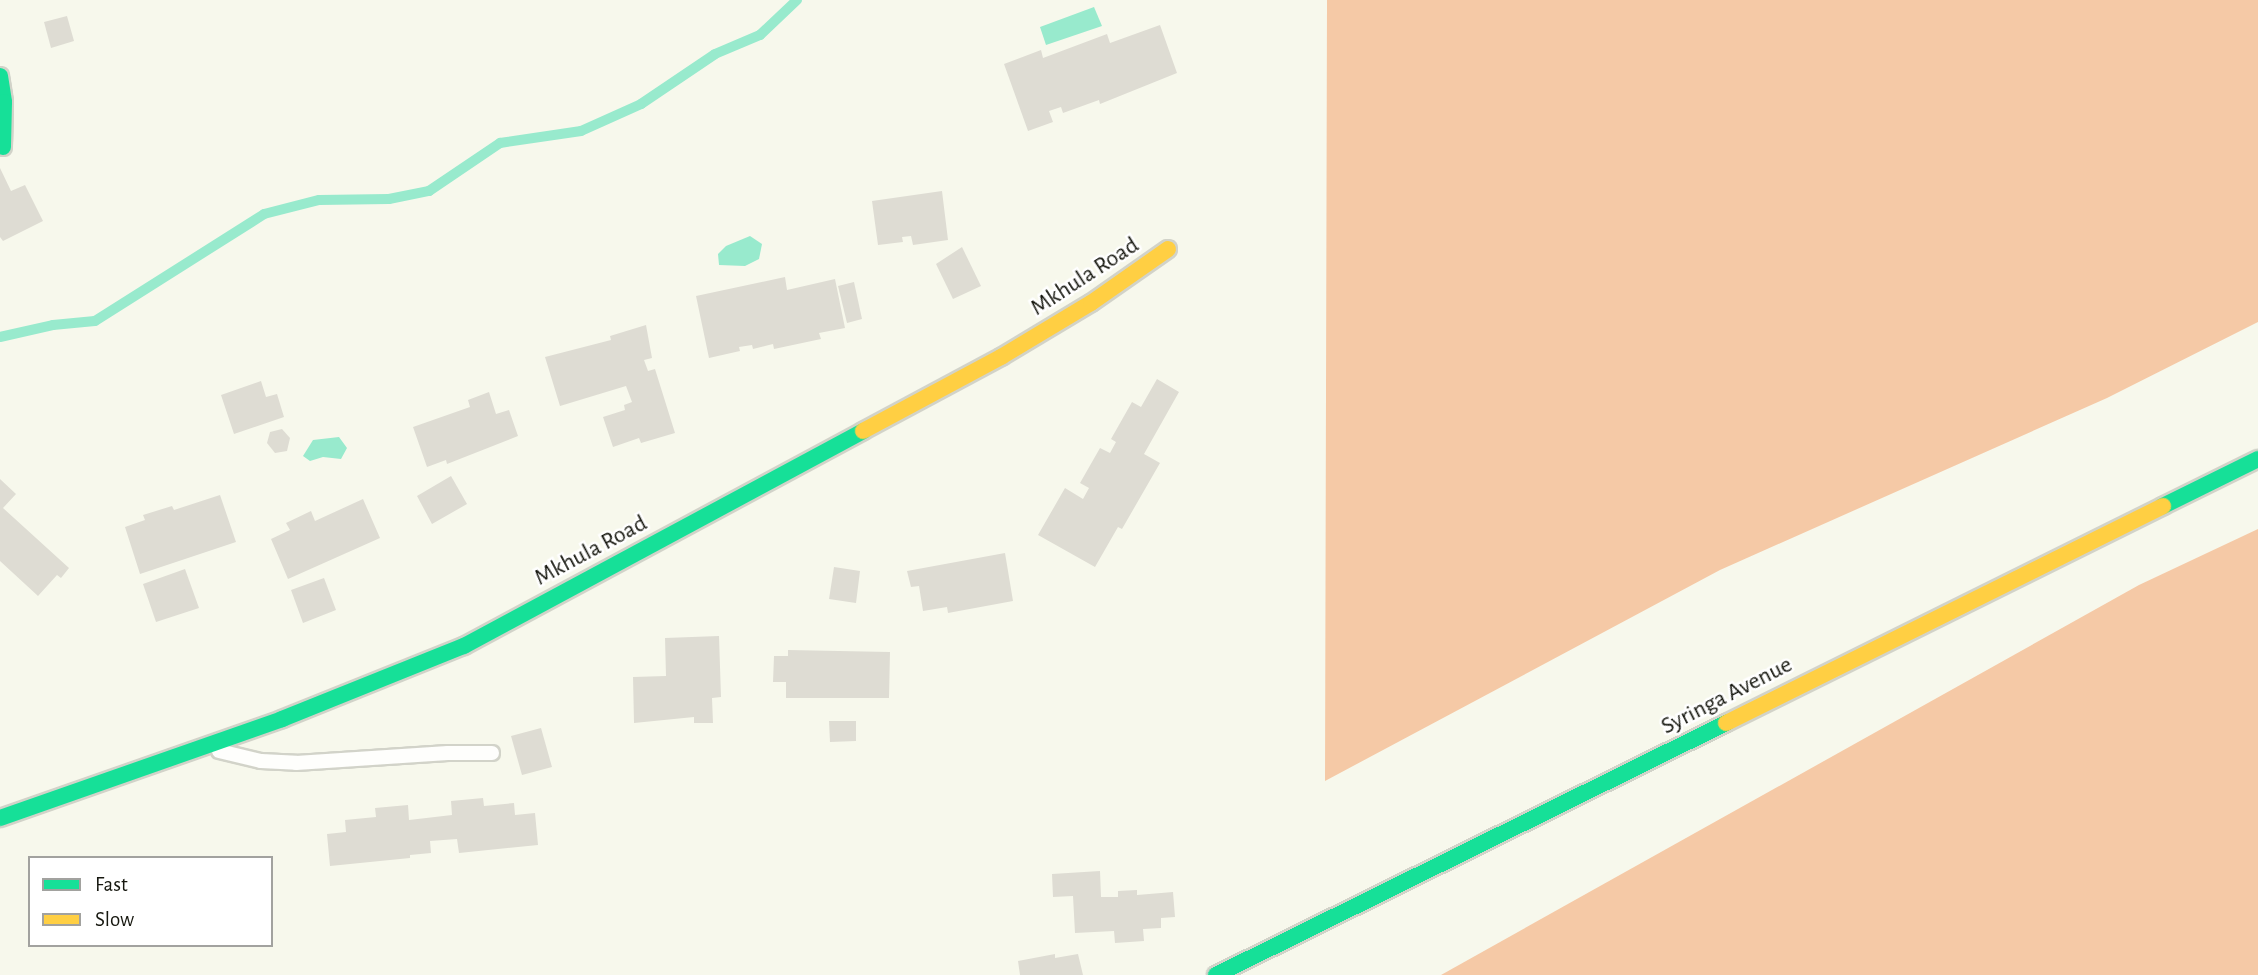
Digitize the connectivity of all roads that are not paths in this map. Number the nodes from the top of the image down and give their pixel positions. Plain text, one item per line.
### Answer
1 (0, 76) edge
2 (3, 147) dead end
3 (1168, 249) dead end
4 (2258, 458) edge
5 (204, 747) junction
6 (492, 753) dead end
7 (0, 818) edge
8 (1216, 975) edge

1 - 2 street
3 - 5 street, Mkhula Road
4 - 8 street, Syringa Avenue
5 - 6 lane
5 - 7 street, Mkhula Road

